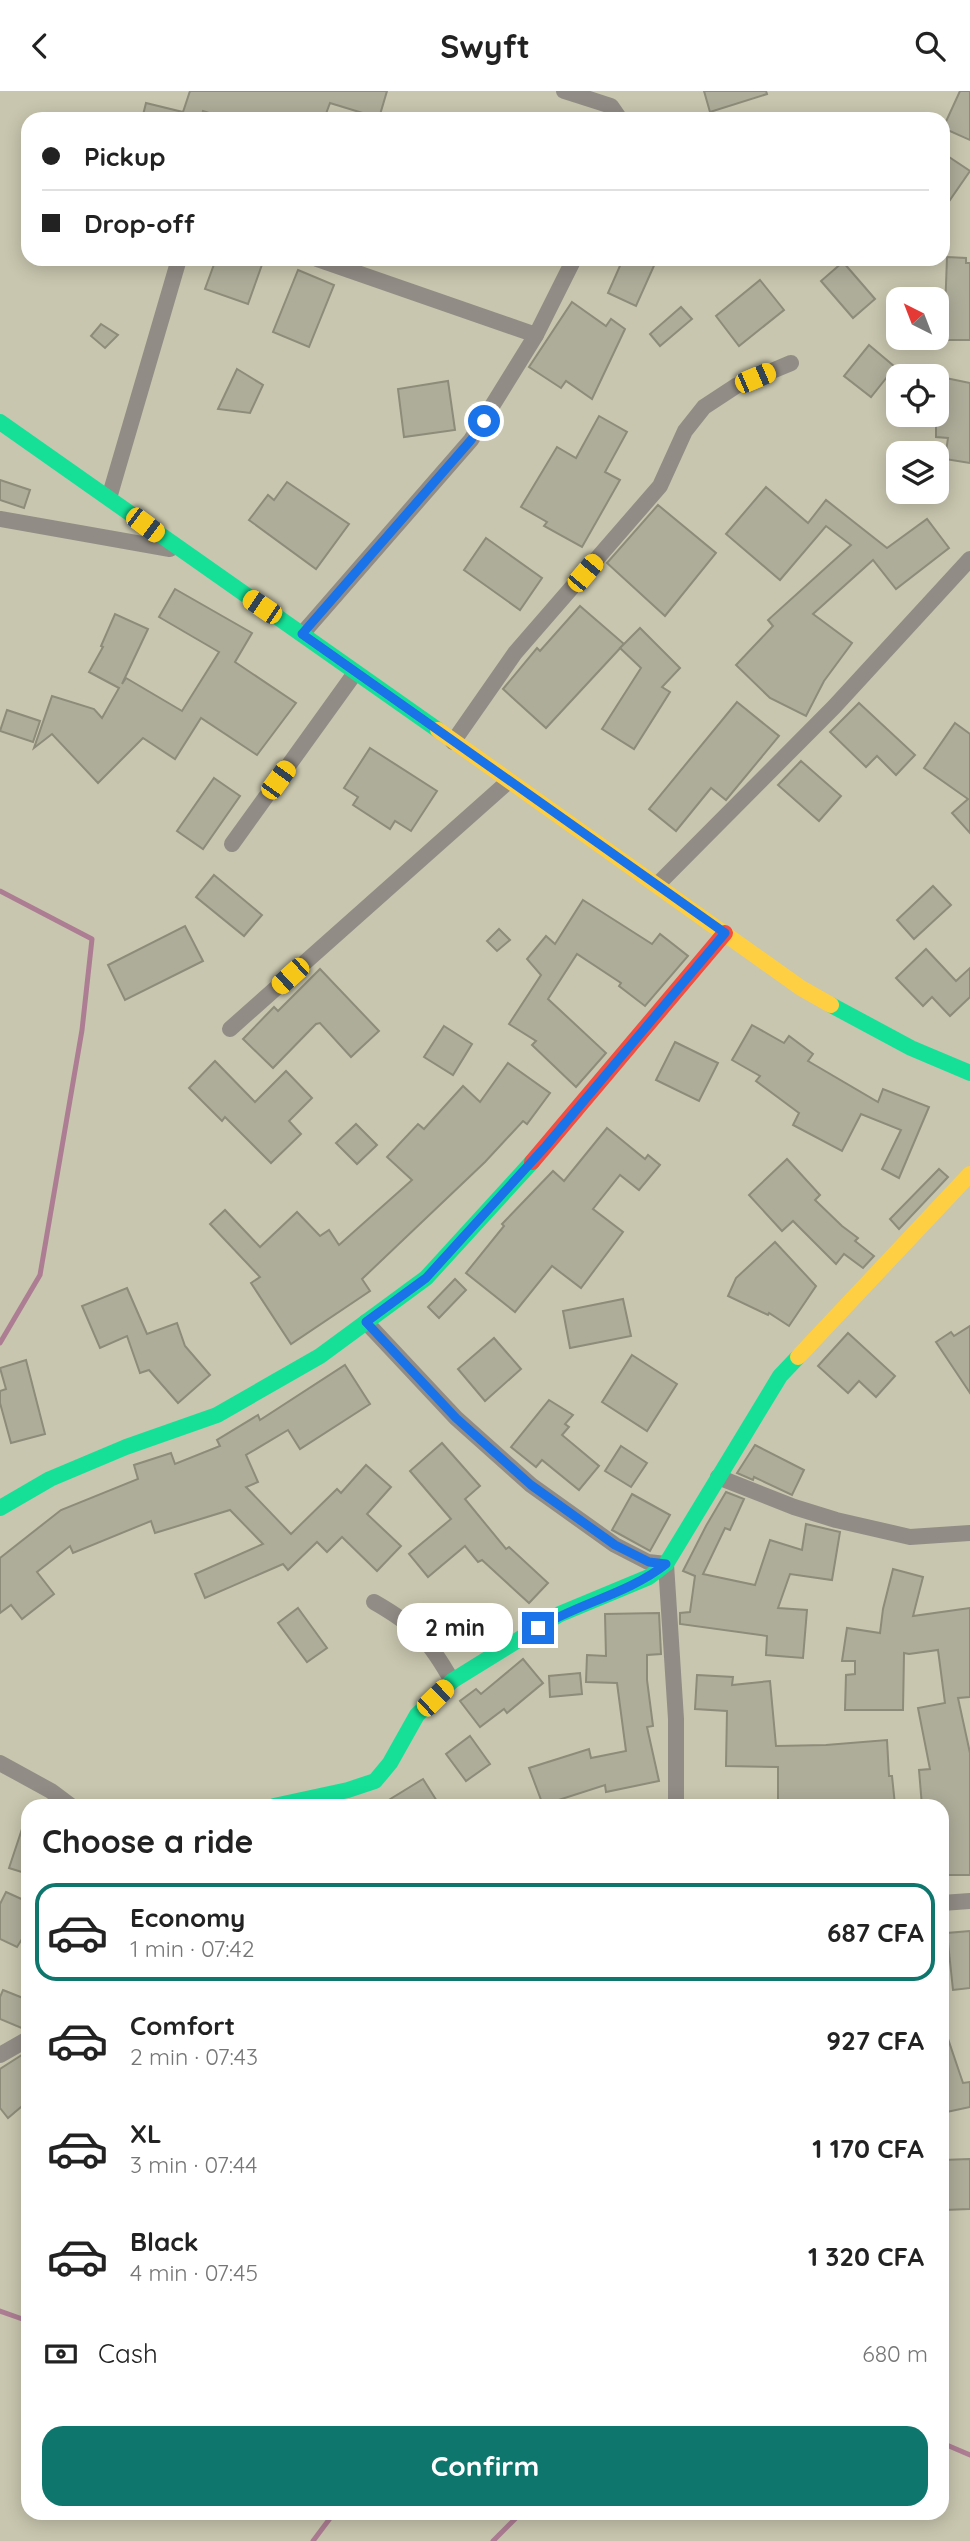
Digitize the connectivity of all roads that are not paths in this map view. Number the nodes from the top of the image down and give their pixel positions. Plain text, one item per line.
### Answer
1 (564, 91) edge
2 (615, 112) edge
3 (177, 266) edge
4 (337, 266) edge
5 (570, 266) edge
6 (536, 335) junction
7 (791, 363) dead end
8 (0, 422) edge
9 (109, 498) junction
10 (1, 523) edge
11 (181, 552) junction
12 (970, 559) edge
13 (302, 634) junction
14 (355, 673) junction
15 (453, 742) junction
16 (509, 781) junction
17 (232, 844) dead end
18 (658, 884) junction
19 (725, 933) junction
20 (230, 1029) dead end
21 (970, 1073) edge
22 (970, 1174) edge
23 (366, 1322) junction
24 (718, 1477) junction
25 (0, 1509) edge
26 (970, 1533) edge
27 (666, 1564) junction
28 (374, 1602) dead end
29 (452, 1681) junction
30 (0, 1763) edge
31 (62, 1799) edge
32 (306, 1799) edge
33 (676, 1799) edge
34 (970, 1901) edge
35 (949, 1902) edge
36 (21, 2043) edge
37 (0, 2055) edge

1 - 2 street
3 - 9 street
4 - 6 street
5 - 6 street
6 - 13 street
7 - 15 street
8 - 9 main road
9 - 11 main road
10 - 11 street
11 - 13 main road
12 - 18 street
13 - 14 main road
14 - 15 main road
14 - 17 street
15 - 16 main road
16 - 18 main road
16 - 20 street
18 - 19 main road
19 - 21 main road
19 - 23 main road
22 - 24 main road
23 - 25 main road
23 - 27 street
24 - 26 street
24 - 27 main road
27 - 29 main road
27 - 33 street
28 - 29 street
29 - 32 main road
30 - 31 street
34 - 35 street
36 - 37 street

